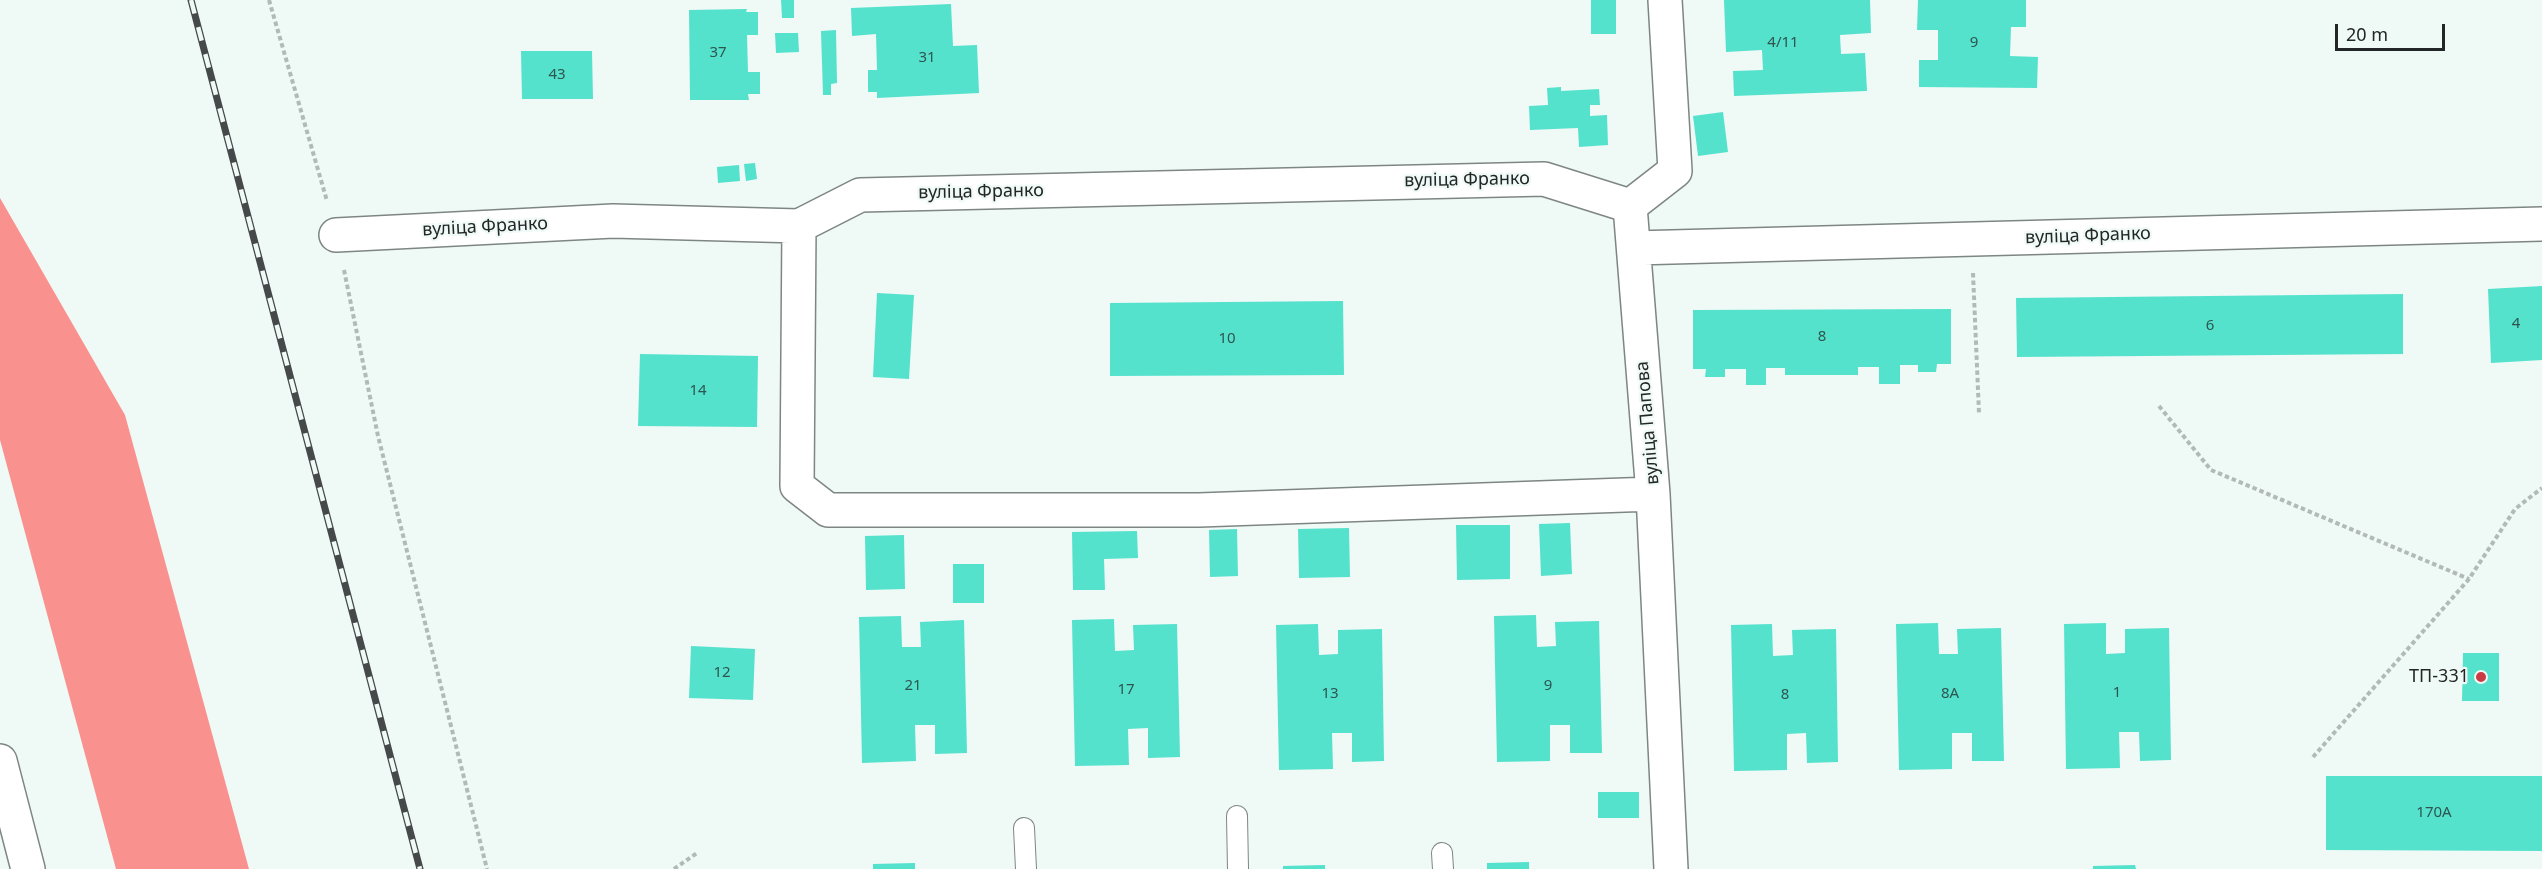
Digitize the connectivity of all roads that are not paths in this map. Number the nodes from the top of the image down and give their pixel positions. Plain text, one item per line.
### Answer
1 (1665, 0) edge
2 (1630, 206) junction
3 (2542, 224) edge
4 (799, 226) junction
5 (336, 235) road end
6 (1634, 248) junction
7 (1653, 494) junction
8 (0, 761) edge
9 (1237, 816) dead end
10 (1024, 828) dead end
11 (28, 869) edge
12 (1026, 869) edge
13 (1238, 869) edge
14 (1671, 869) edge

1 - 2 street
2 - 4 street, вуліца Франко
2 - 6 street, вуліца Папова
3 - 6 street, вуліца Франко
4 - 5 street, вуліца Франко
4 - 7 street
6 - 7 street, вуліца Папова
7 - 14 street, вуліца Папова
8 - 11 street
9 - 13 lane
10 - 12 lane

